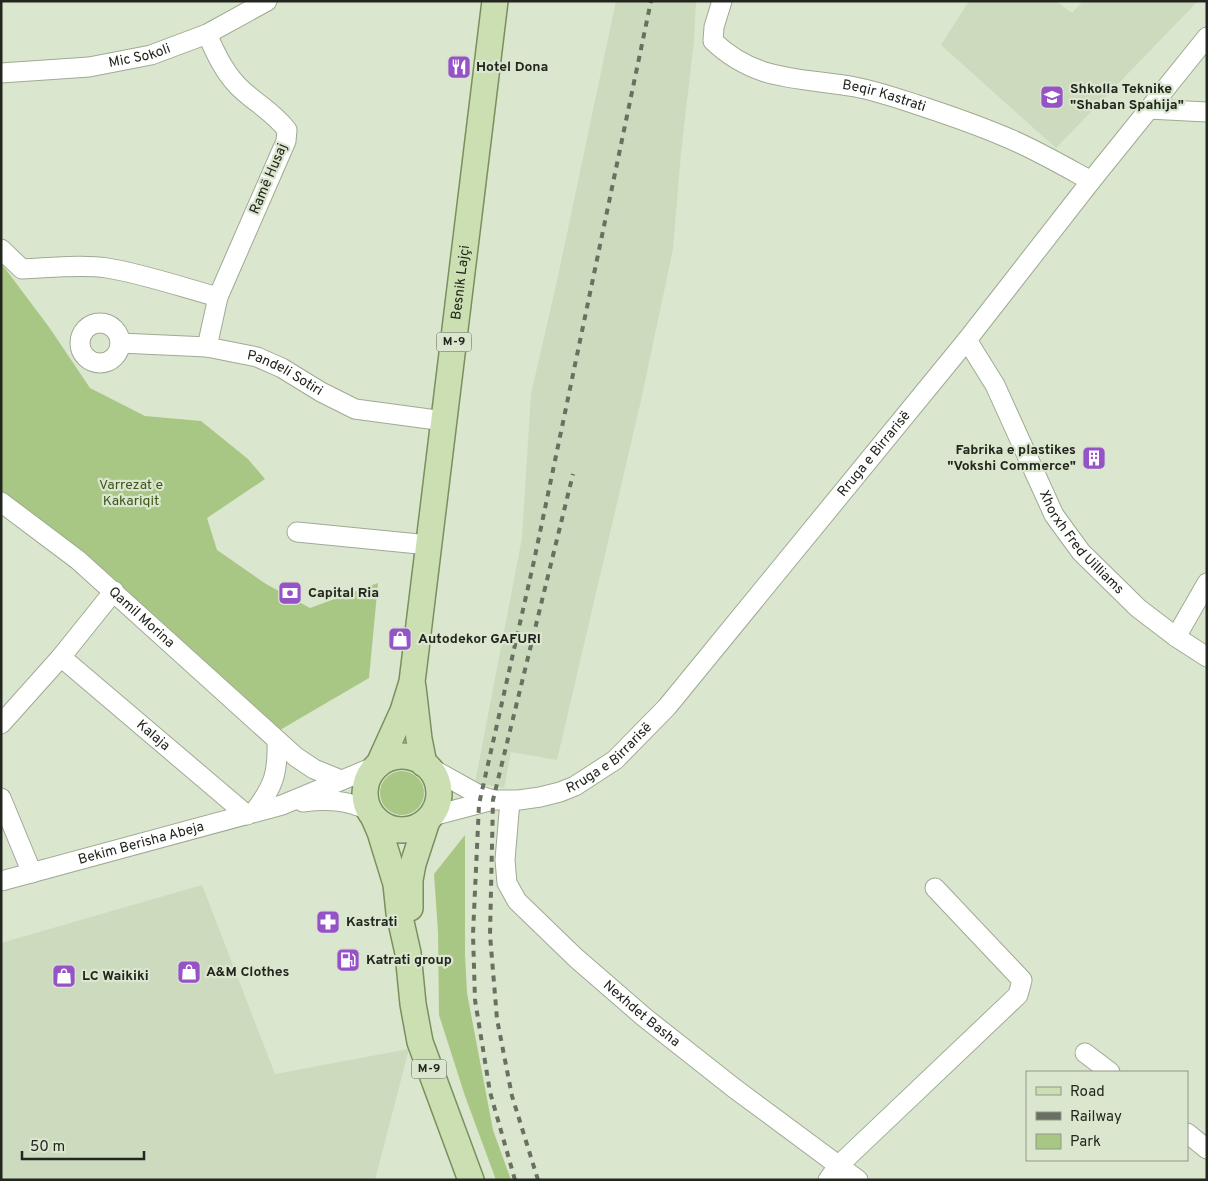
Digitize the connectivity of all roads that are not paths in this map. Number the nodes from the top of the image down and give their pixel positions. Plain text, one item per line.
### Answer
1 (267, 1) edge
2 (495, 1) edge
3 (722, 1) edge
4 (207, 34) junction
5 (1207, 37) edge
6 (1, 73) edge
7 (1148, 109) junction
8 (1207, 112) edge
9 (1091, 181) junction
10 (1, 249) edge
11 (218, 297) junction
12 (967, 340) junction
13 (120, 343) dead end
14 (207, 347) junction
15 (444, 421) junction
16 (1, 502) edge
17 (297, 532) dead end
18 (429, 545) junction
19 (1207, 583) edge
20 (114, 591) junction
21 (1176, 637) junction
22 (61, 657) junction
23 (1207, 657) edge
24 (412, 682) junction
25 (1, 724) edge
26 (277, 741) junction
27 (377, 765) junction
28 (427, 766) junction
29 (341, 780) junction
30 (1, 798) edge
31 (502, 800) junction
32 (282, 805) junction
33 (250, 813) junction
34 (371, 814) junction
35 (429, 818) junction
36 (32, 873) junction
37 (1, 881) edge
38 (935, 888) dead end
39 (408, 953) junction
40 (1085, 1053) dead end
41 (1109, 1071) edge
42 (1188, 1134) edge
43 (1207, 1149) edge
44 (833, 1173) edge
45 (471, 1180) edge
46 (858, 1180) edge

1 - 4 street, Mic Sokoli
2 - 15 main road, Besnik Lajçi / M-9
3 - 9 street, Beqir Kastrati
4 - 6 street, Mic Sokoli
4 - 11 street, Ramë Husaj
5 - 7 street, Rruga e Birrarisë
7 - 8 street
7 - 9 street, Rruga e Birrarisë
9 - 12 street, Rruga e Birrarisë
10 - 11 street
11 - 14 street, Ramë Husaj
12 - 21 street, Xhorxh Fred Uilliams
12 - 31 street, Rruga e Birrarisë
13 - 14 street, Pandeli Sotiri
14 - 15 street, Pandeli Sotiri
15 - 18 main road, Besnik Lajçi / M-9
16 - 20 street, Qamil Morina
17 - 18 street
18 - 24 main road, Besnik Lajçi / M-9
19 - 21 street
20 - 22 street
20 - 26 street, Qamil Morina
21 - 23 street, Xhorxh Fred Uilliams
22 - 25 street
22 - 33 street, Kalaja
24 - 27 main road, Besnik Lajçi / M-9
24 - 28 main road, Besnik Lajçi / M-9
26 - 29 street, Qamil Morina
26 - 33 street
27 - 28 main road
27 - 29 street, Bekim Berisha Abeja
27 - 34 main road, M-9
28 - 31 street
28 - 35 main road, M-9
29 - 32 street, Bekim Berisha Abeja
30 - 36 street
31 - 35 street, Rruga e Birrarisë
31 - 44 street, Nexhdet Basha
32 - 33 street, Bekim Berisha Abeja
32 - 34 street, Bekim Berisha Abeja
33 - 36 street, Bekim Berisha Abeja
34 - 35 main road
34 - 39 main road, M-9
35 - 39 main road, M-9
36 - 37 street, Bekim Berisha Abeja
38 - 44 street
39 - 45 main road, M-9
40 - 41 street
42 - 43 street
44 - 46 street, Nexhdet Basha

